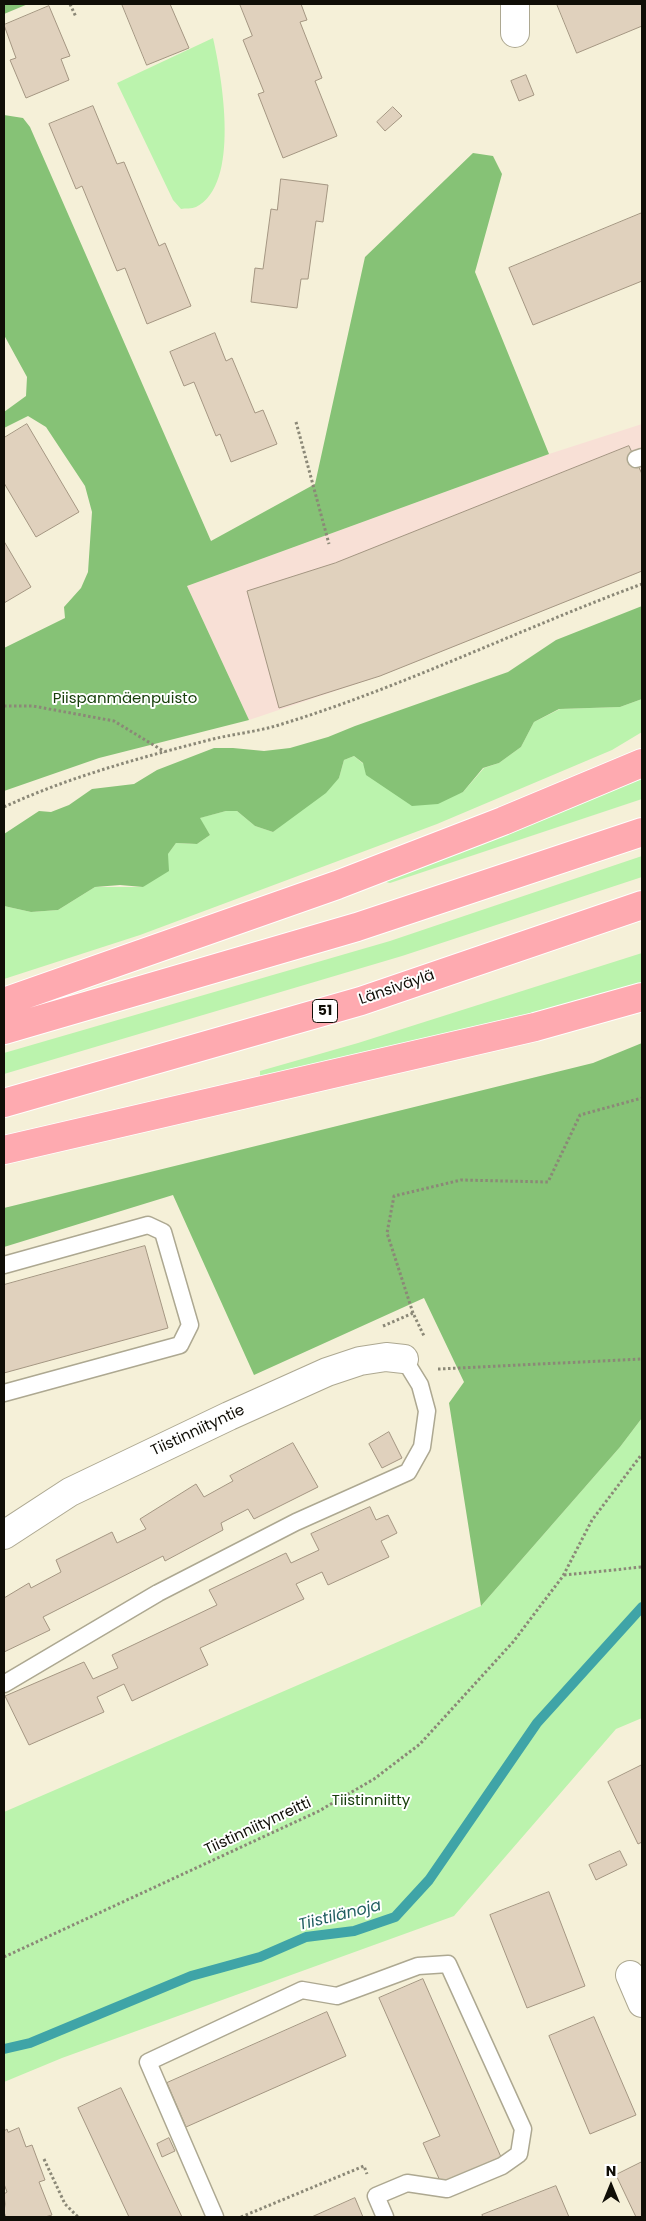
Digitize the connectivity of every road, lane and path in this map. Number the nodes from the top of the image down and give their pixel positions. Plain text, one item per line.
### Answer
1 (70, 4) edge
2 (516, 4) edge
3 (76, 17) dead end
4 (515, 33) dead end
5 (296, 422) dead end
6 (329, 544) dead end
7 (642, 584) edge
8 (4, 706) edge
9 (165, 752) junction
10 (642, 764) edge
11 (4, 807) edge
12 (642, 832) edge
13 (642, 905) edge
14 (642, 997) edge
15 (4, 1002) edge
16 (4, 1030) edge
17 (642, 1098) edge
18 (4, 1103) edge
19 (4, 1150) edge
20 (4, 1265) edge
21 (413, 1312) dead end
22 (404, 1359) junction
23 (642, 1359) edge
24 (4, 1393) edge
25 (642, 1454) edge
26 (4, 1535) edge
27 (642, 1567) edge
28 (564, 1576) junction
29 (4, 1684) edge
30 (4, 1957) edge
31 (630, 1975) dead end
32 (642, 2003) edge
33 (44, 2159) dead end
34 (376, 2196) junction
35 (78, 2217) edge
36 (214, 2217) edge
37 (241, 2217) edge
38 (385, 2217) edge

1 - 3 path
2 - 4 street
5 - 6 path
7 - 9 path
8 - 9 path
9 - 11 path
10 - 15 highway
12 - 16 highway
13 - 18 highway, Länsiväylä / 51
14 - 19 highway
17 - 21 path
20 - 24 lane
22 - 23 path
22 - 26 street, Tiistinniityntie
22 - 29 lane
25 - 28 path, Tiistinniitynreitti
27 - 28 path
28 - 30 path, Tiistinniitynreitti
31 - 32 street
33 - 35 path
34 - 36 lane
34 - 37 path
34 - 38 lane

